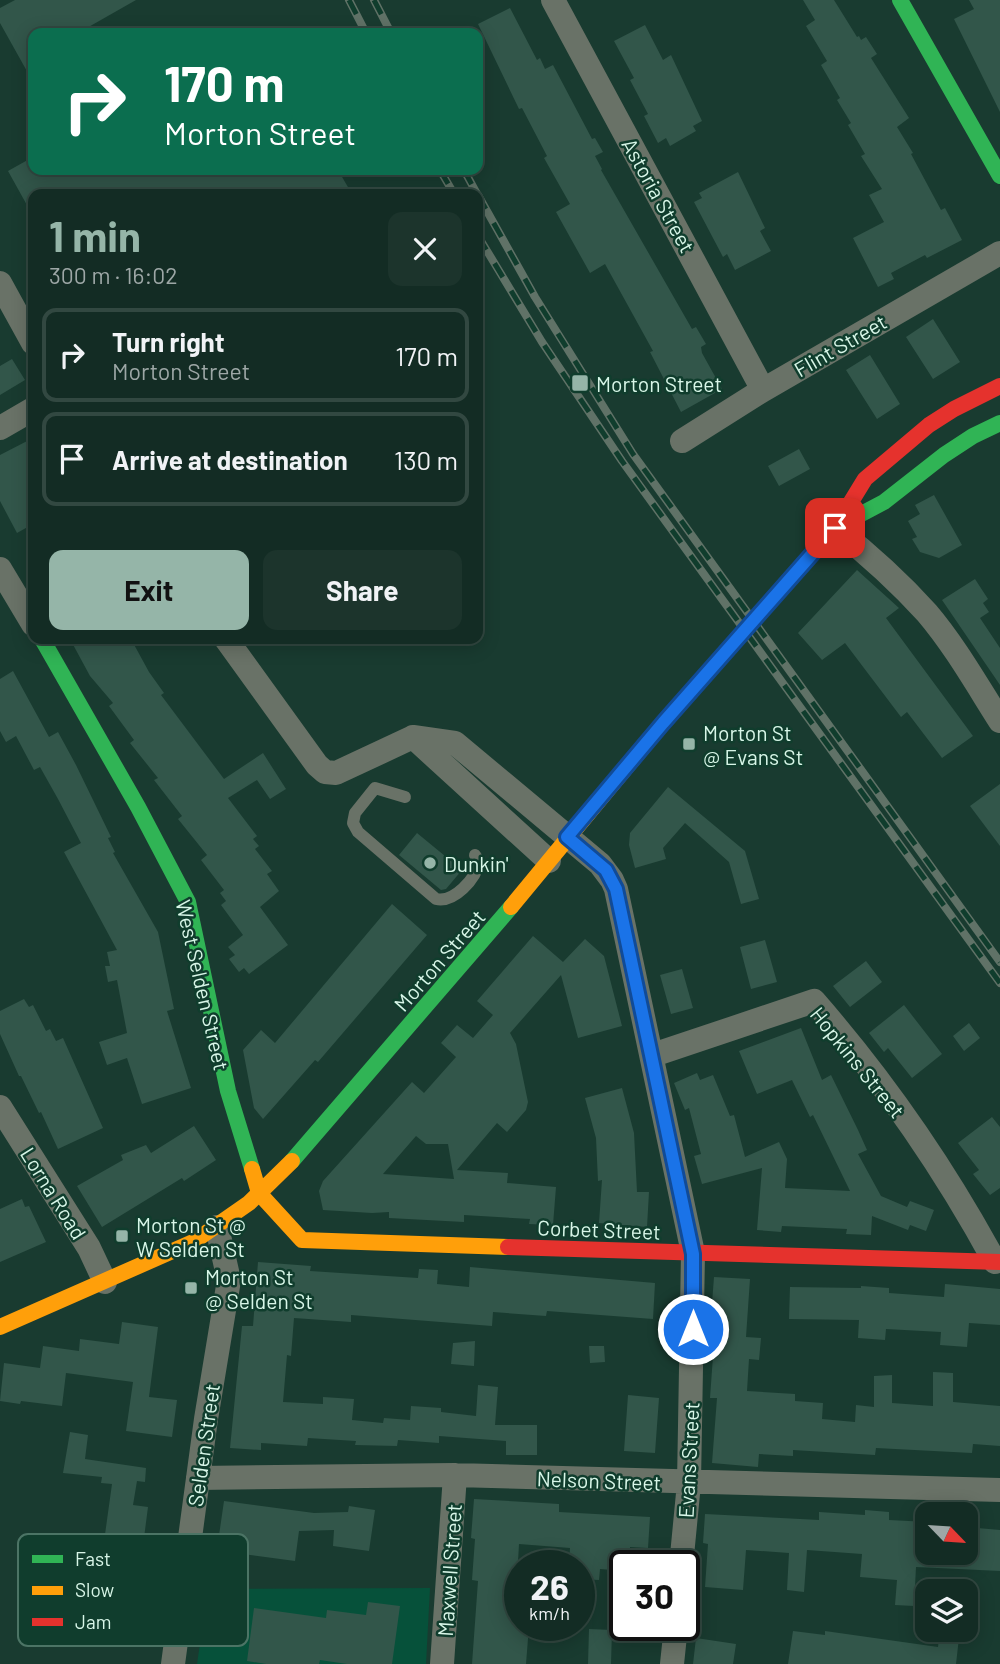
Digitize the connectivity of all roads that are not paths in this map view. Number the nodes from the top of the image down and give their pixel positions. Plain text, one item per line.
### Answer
1 (553, 0) edge
2 (900, 0) edge
3 (1000, 176) edge
4 (1000, 253) edge
5 (0, 283) edge
6 (28, 334) edge
7 (1000, 386) edge
8 (763, 390) junction
9 (28, 412) edge
10 (1000, 423) edge
11 (0, 428) edge
12 (682, 441) dead end
13 (835, 528) junction
14 (0, 569) edge
15 (28, 616) edge
16 (45, 644) edge
17 (230, 644) edge
18 (1000, 721) edge
19 (413, 737) junction
20 (405, 797) dead end
21 (567, 837) junction
22 (475, 855) dead end
23 (549, 861) junction
24 (653, 1055) junction
25 (0, 1107) edge
26 (259, 1194) junction
27 (217, 1227) junction
28 (693, 1254) junction
29 (998, 1262) edge
30 (105, 1282) junction
31 (0, 1326) edge
32 (456, 1475) junction
33 (198, 1478) junction
34 (689, 1483) junction
35 (1000, 1490) edge
36 (190, 1534) edge
37 (683, 1550) edge
38 (674, 1641) edge
39 (175, 1646) edge
40 (173, 1664) edge
41 (442, 1664) edge
42 (672, 1664) edge

1 - 8 street, Astoria Street
2 - 3 main road
4 - 8 street, Flint Street
5 - 6 street
7 - 13 main road, Morton Street
8 - 12 street, Flint Street
9 - 11 street
10 - 13 main road, Morton Street
13 - 18 street
13 - 21 main road, Morton Street
14 - 15 street
16 - 26 main road, West Selden Street
17 - 19 street
19 - 21 street, Evans Street
19 - 23 street
20 - 22 lane
21 - 23 main road, Morton Street
21 - 24 street, Evans Street
23 - 26 main road, Morton Street
24 - 28 street, Evans Street
24 - 29 street, Hopkins Street
25 - 30 street, Lorna Road
26 - 27 main road, Morton Street
26 - 28 main road, Corbet Street
27 - 30 main road, Morton Street
27 - 33 street, Selden Street
28 - 29 main road, Corbet Street
28 - 34 street, Evans Street
30 - 31 main road, Morton Street
32 - 33 street, Nelson Street
32 - 34 street, Nelson Street
32 - 41 street, Maxwell Street
33 - 36 street, Selden Street
34 - 35 street, Nelson Street
34 - 37 street, Evans Street
38 - 42 street
39 - 40 street, Selden Street

